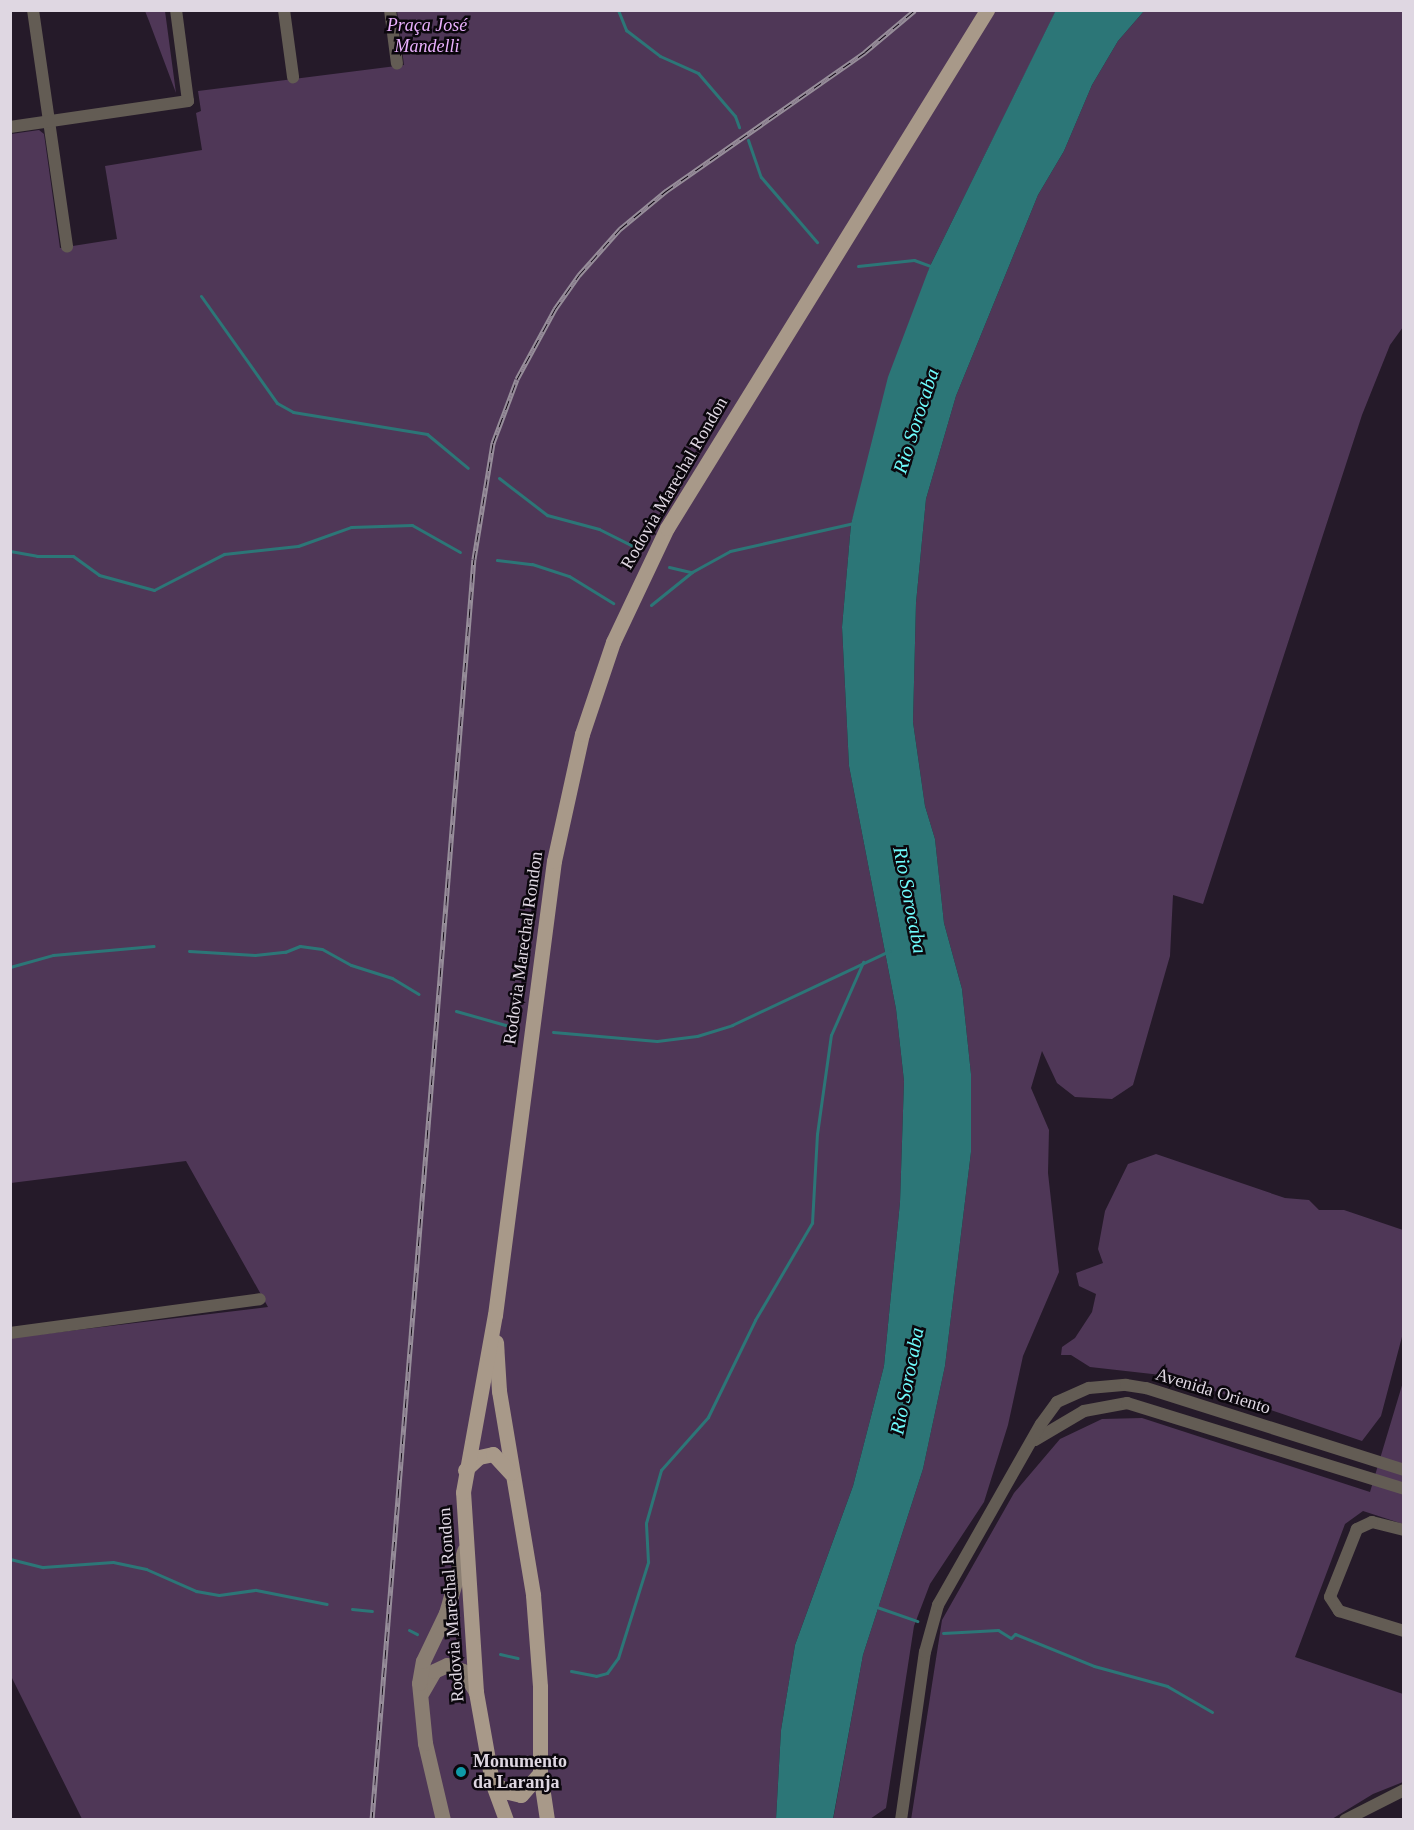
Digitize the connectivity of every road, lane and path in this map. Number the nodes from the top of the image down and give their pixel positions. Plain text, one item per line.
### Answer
1 (33, 10) edge
2 (176, 10) edge
3 (284, 10) edge
4 (390, 10) edge
5 (987, 10) edge
6 (397, 64) dead end
7 (293, 77) dead end
8 (49, 122) junction
9 (10, 127) edge
10 (67, 247) dead end
11 (260, 1299) dead end
12 (495, 1315) junction
13 (10, 1332) edge
14 (1031, 1443) junction
15 (465, 1470) junction
16 (1404, 1470) edge
17 (513, 1476) junction
18 (1404, 1489) edge
19 (1404, 1530) edge
20 (464, 1551) junction
21 (1404, 1631) edge
22 (476, 1692) junction
23 (419, 1698) junction
24 (540, 1773) junction
25 (492, 1782) junction
26 (1404, 1790) edge
27 (443, 1820) edge
28 (506, 1820) edge
29 (547, 1820) edge
30 (901, 1820) edge
31 (1345, 1820) edge

1 - 8 street
2 - 8 street
3 - 7 street
4 - 6 street
5 - 12 main road, Rodovia Marechal Rondon
8 - 9 street
8 - 10 street
11 - 13 street
12 - 15 main road, Rodovia Marechal Rondon
12 - 17 main road, Rodovia Marechal Rondon
14 - 16 street, Avenida Oriento
14 - 18 street, Avenida Oriento
14 - 30 street, Avenida Oriento
15 - 17 main road
15 - 20 main road, Rodovia Marechal Rondon
17 - 24 main road, Rodovia Marechal Rondon
19 - 21 street
20 - 22 main road, Rodovia Marechal Rondon
20 - 23 main road
22 - 23 main road
22 - 25 main road, Rodovia Marechal Rondon
23 - 27 main road
24 - 25 main road
24 - 29 main road, Rodovia Marechal Rondon
25 - 28 main road, Rodovia Marechal Rondon
26 - 31 street

